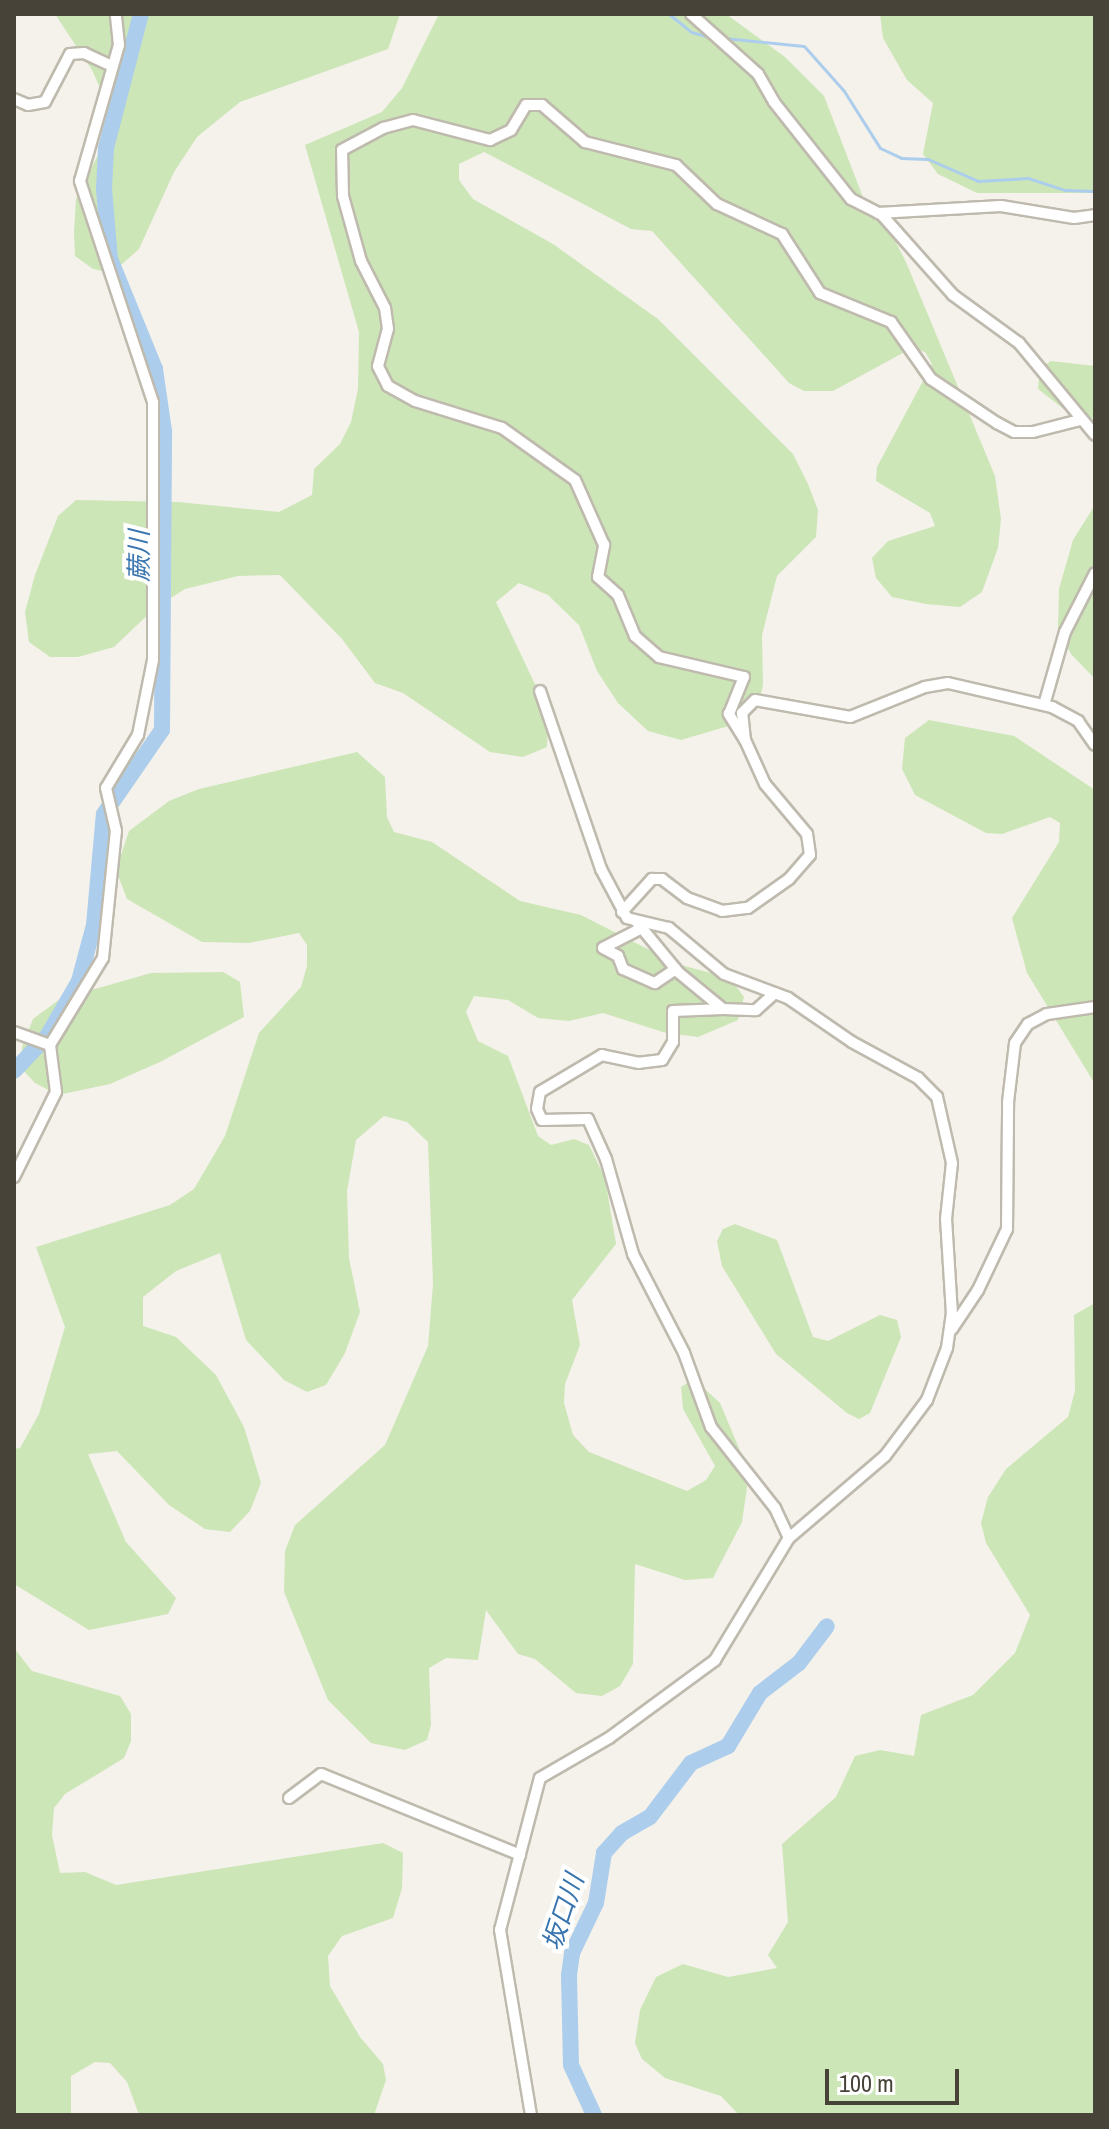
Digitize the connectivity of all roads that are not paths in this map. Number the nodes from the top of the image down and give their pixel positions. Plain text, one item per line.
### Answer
1 (116, 14) edge
2 (691, 14) edge
3 (110, 65) junction
4 (14, 99) edge
5 (878, 213) junction
6 (1095, 215) edge
7 (1080, 420) junction
8 (1095, 435) edge
9 (1095, 573) edge
10 (540, 691) dead end
11 (1044, 705) junction
12 (745, 740) junction
13 (1095, 745) edge
14 (622, 912) junction
15 (637, 926) junction
16 (676, 969) junction
17 (775, 993) junction
18 (1095, 1007) edge
19 (723, 1009) junction
20 (14, 1032) edge
21 (50, 1045) junction
22 (14, 1177) edge
23 (951, 1331) junction
24 (789, 1538) junction
25 (289, 1798) dead end
26 (520, 1855) junction
27 (531, 2115) edge

1 - 3 street
2 - 5 street
3 - 4 street
3 - 21 street
5 - 6 street
5 - 7 street
7 - 8 street
7 - 12 street
9 - 11 street
10 - 14 street
11 - 12 street
11 - 13 street
12 - 14 street
14 - 15 street
15 - 16 street
15 - 16 street
15 - 17 street
16 - 19 street
17 - 19 street
17 - 23 street
18 - 23 street
19 - 24 street
20 - 21 street
21 - 22 street
23 - 24 street
24 - 26 street
25 - 26 street
26 - 27 street

